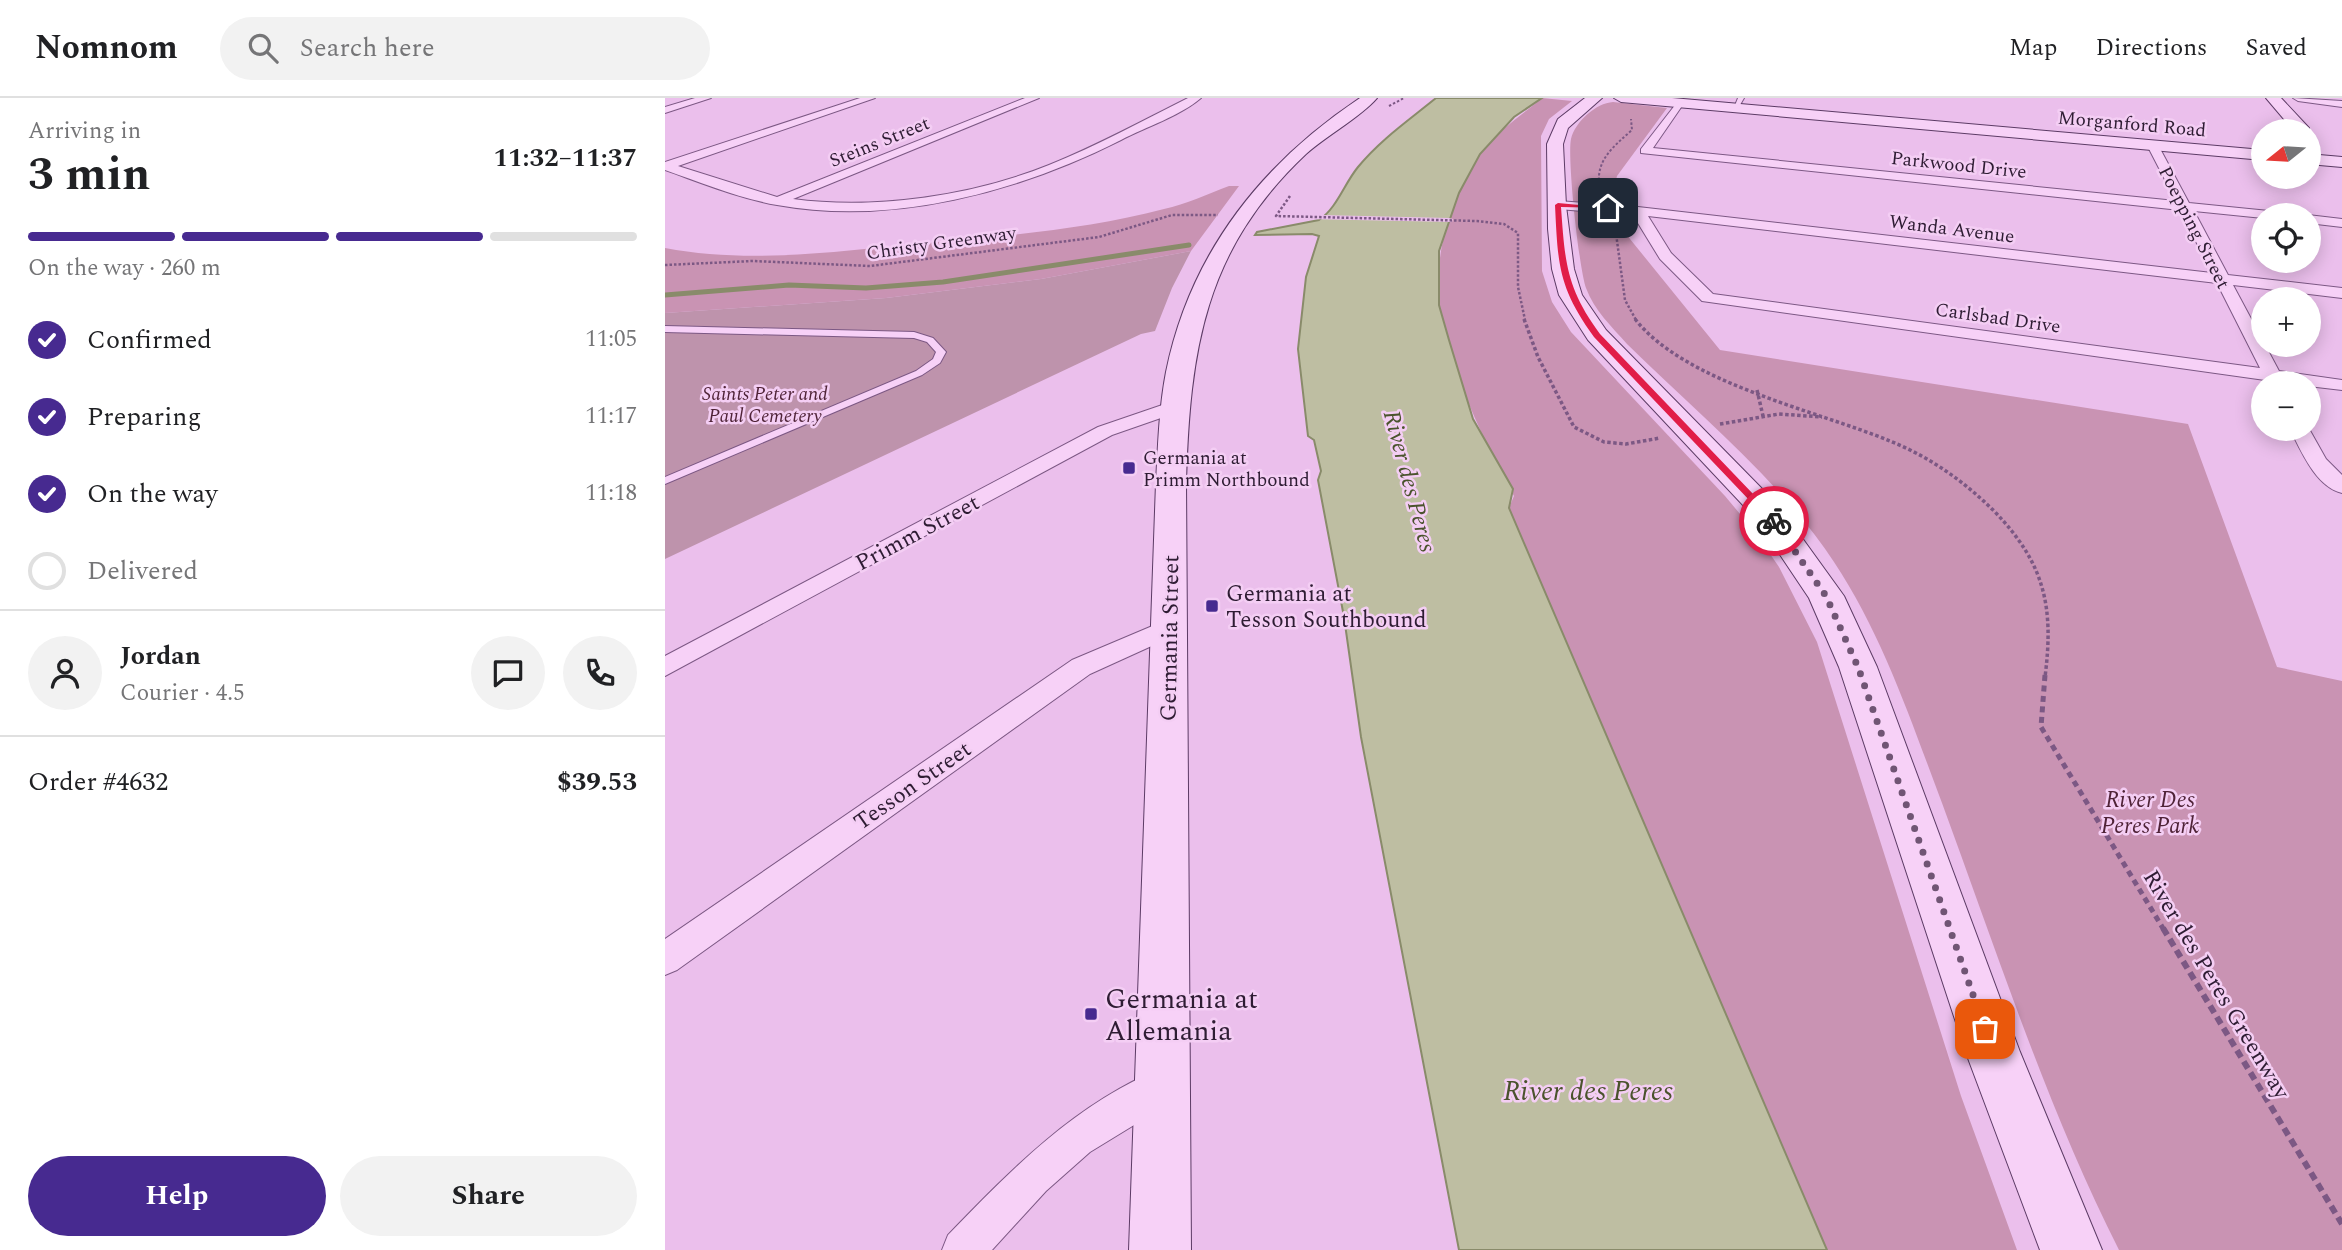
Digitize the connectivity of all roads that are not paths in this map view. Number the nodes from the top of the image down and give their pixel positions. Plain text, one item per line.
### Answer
1 (706, 98) edge
2 (870, 98) edge
3 (1034, 98) edge
4 (1196, 98) edge
5 (1370, 98) edge
6 (1595, 98) edge
7 (1621, 98) edge
8 (2273, 98) edge
9 (2298, 98) edge
10 (1680, 101) edge
11 (1739, 103) edge
12 (2342, 104) edge
13 (665, 110) edge
14 (2292, 119) edge
15 (2153, 145) junction
16 (2321, 149) edge
17 (2251, 154) edge
18 (2336, 162) edge
19 (666, 166) edge
20 (776, 201) junction
21 (1558, 205) junction
22 (2185, 206) junction
23 (1638, 211) junction
24 (2251, 213) edge
25 (2321, 221) edge
26 (2342, 223) edge
27 (2222, 278) junction
28 (2342, 293) edge
29 (665, 329) edge
30 (2270, 371) edge
31 (2251, 376) edge
32 (2321, 383) edge
33 (2342, 385) edge
34 (1174, 407) junction
35 (2306, 441) edge
36 (665, 481) edge
37 (2342, 487) edge
38 (1169, 628) junction
39 (665, 667) edge
40 (665, 959) edge
41 (1162, 1087) junction
42 (963, 1250) edge
43 (1160, 1250) edge
44 (2071, 1250) edge

1 - 13 street
2 - 19 street
3 - 20 street, Steins Street
4 - 20 street
5 - 34 main road, Germania Street
6 - 21 main road
7 - 10 main road, Morganford Road
8 - 14 main road
9 - 12 street
10 - 11 main road, Morganford Road
10 - 22 street, Parkwood Drive
11 - 15 main road, Morganford Road
15 - 17 main road, Morganford Road
15 - 22 street, Poepping Street
16 - 18 main road
19 - 20 street
21 - 23 street, Wanda Avenue
21 - 44 main road
22 - 24 street, Parkwood Drive
22 - 27 street, Poepping Street
23 - 27 street, Wanda Avenue
23 - 31 street, Carlsbad Drive
25 - 26 street
27 - 28 street, Wanda Avenue
27 - 30 street, Poepping Street
29 - 36 lane
32 - 33 street, Carlsbad Drive
34 - 38 main road, Germania Street
34 - 39 street, Primm Street
35 - 37 street
38 - 40 street, Tesson Street
38 - 41 main road, Germania Street
41 - 42 street
41 - 43 main road, Germania Street

